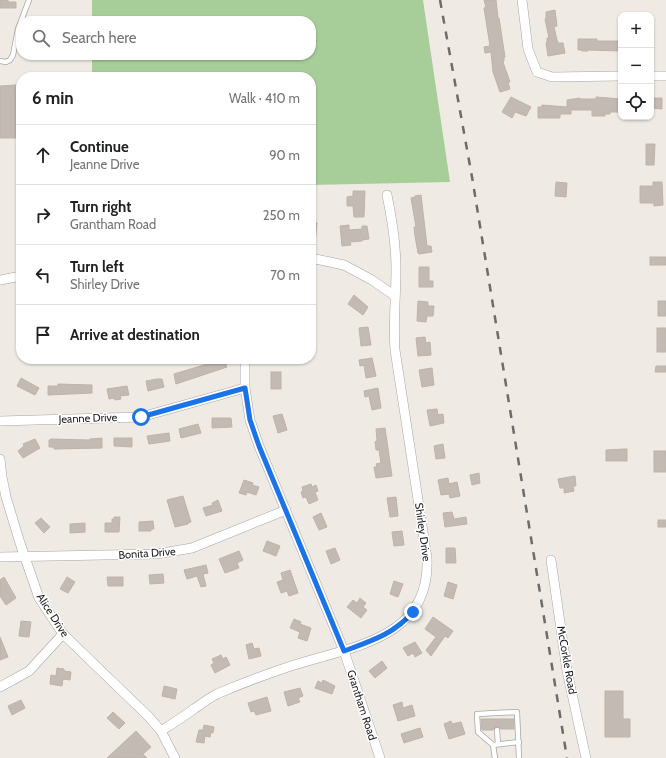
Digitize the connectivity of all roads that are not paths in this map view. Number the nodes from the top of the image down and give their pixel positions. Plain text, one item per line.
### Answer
1 (29, 0) edge
2 (522, 0) edge
3 (23, 16) edge
4 (16, 39) edge
5 (0, 62) edge
6 (618, 76) edge
7 (654, 76) edge
8 (666, 76) edge
9 (387, 195) dead end
10 (316, 259) edge
11 (16, 277) edge
12 (0, 280) edge
13 (395, 296) junction
14 (245, 364) edge
15 (245, 388) junction
16 (0, 421) edge
17 (0, 459) edge
18 (286, 510) junction
19 (0, 557) edge
20 (25, 557) junction
21 (551, 560) dead end
22 (63, 634) junction
23 (344, 651) junction
24 (0, 687) edge
25 (496, 713) junction
26 (497, 719) dead end
27 (497, 730) dead end
28 (161, 731) junction
29 (518, 742) junction
30 (495, 744) junction
31 (176, 758) edge
32 (380, 758) edge
33 (495, 758) edge
34 (519, 758) edge
35 (586, 758) edge

1 - 3 lane
2 - 6 street
4 - 5 lane
7 - 8 street
9 - 13 street, Shirley Drive
10 - 13 street
11 - 12 street
13 - 23 street, Shirley Drive
14 - 15 street, Grantham Road
15 - 16 street, Jeanne Drive
15 - 18 street, Grantham Road
17 - 20 street, Alice Drive
18 - 20 street, Bonita Drive
18 - 23 street, Grantham Road
19 - 20 street, Bonita Drive
20 - 22 street, Alice Drive
21 - 35 street, McCorkle Road
22 - 24 street
22 - 28 street, Alice Drive
23 - 28 street, Shirley Drive
23 - 32 street, Grantham Road
25 - 26 lane
25 - 29 lane
25 - 30 lane
27 - 30 lane
28 - 31 street, Alice Drive
29 - 30 lane
29 - 34 lane
30 - 33 lane

